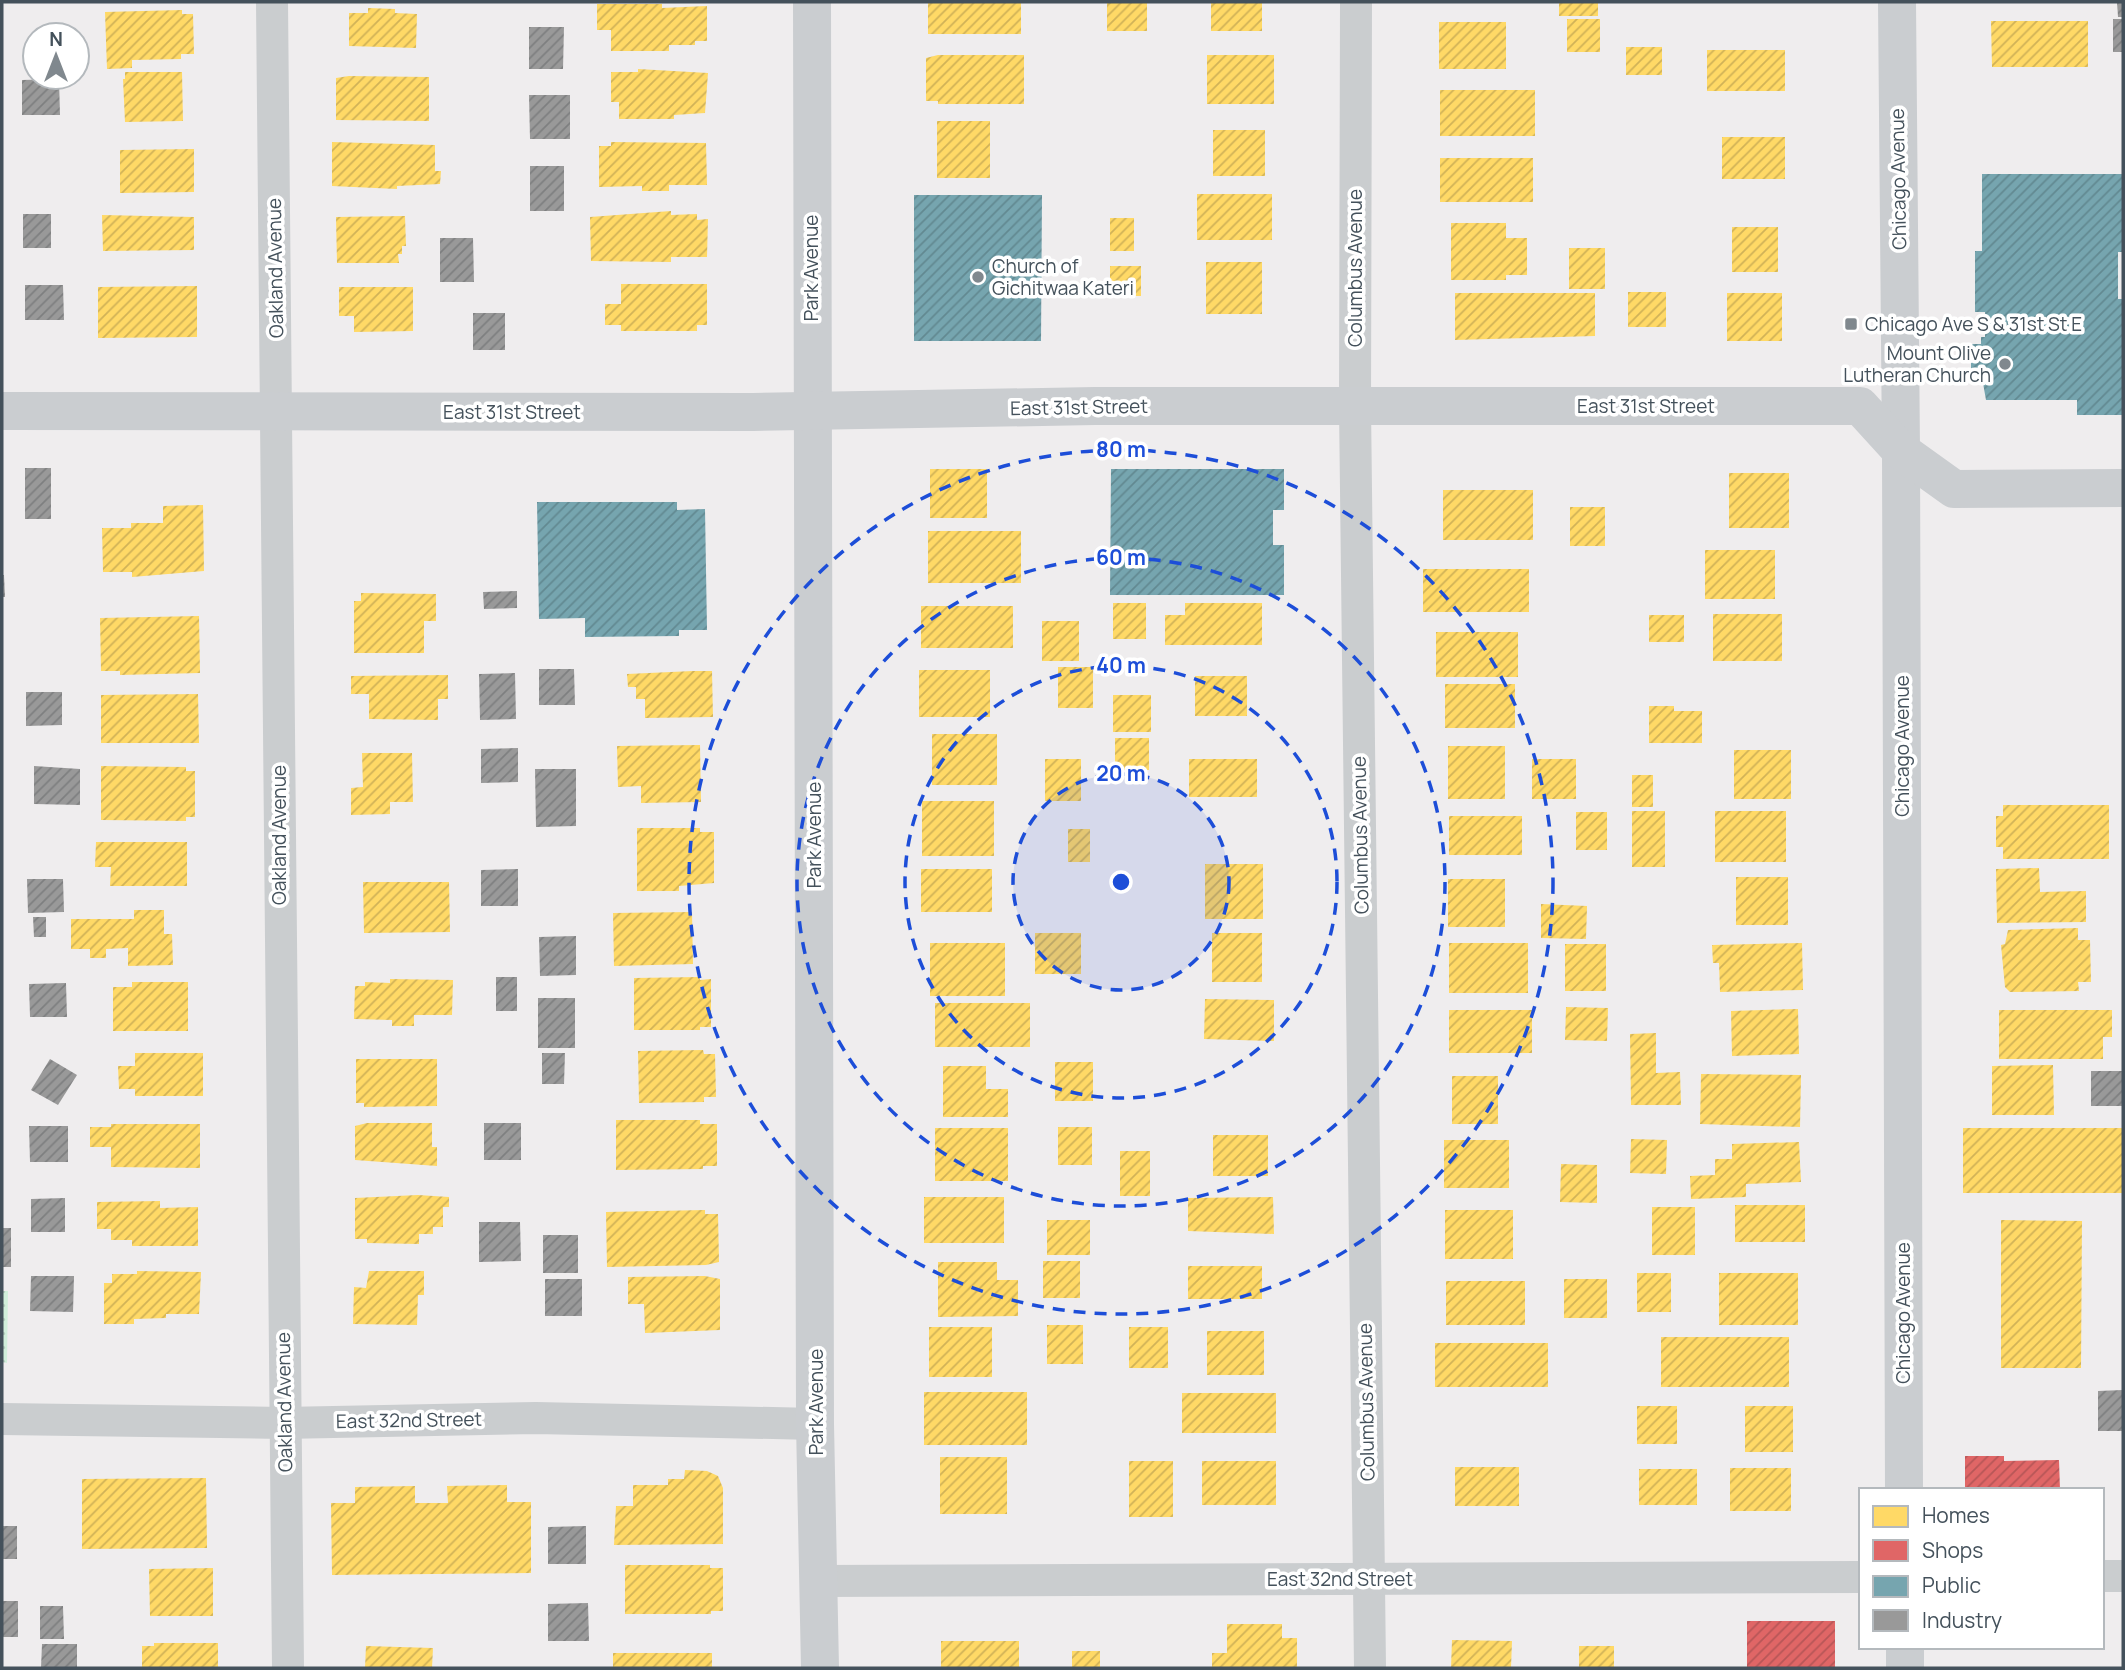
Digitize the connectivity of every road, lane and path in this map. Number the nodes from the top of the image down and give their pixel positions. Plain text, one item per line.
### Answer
1 (272, 2) edge
2 (812, 2) edge
3 (1356, 2) edge
4 (1897, 2) edge
5 (1355, 405) junction
6 (275, 410) junction
7 (814, 410) junction
8 (2, 411) edge
9 (1901, 451) junction
10 (2123, 488) edge
11 (2, 1419) edge
12 (284, 1423) junction
13 (815, 1424) junction
14 (1904, 1488) edge
15 (2104, 1576) edge
16 (2123, 1576) edge
17 (1859, 1577) edge
18 (1368, 1579) junction
19 (819, 1581) junction
20 (1905, 1649) edge
21 (288, 1668) edge
22 (820, 1668) edge
23 (1370, 1668) edge
24 (1905, 1668) edge

1 - 6 street, Oakland Avenue
2 - 7 street, Park Avenue
3 - 5 street, Columbus Avenue
4 - 9 street, Chicago Avenue
5 - 7 street, East 31st Street
5 - 9 street, East 31st Street
5 - 18 street, Columbus Avenue
6 - 7 street, East 31st Street
6 - 8 street, East 31st Street
6 - 12 street, Oakland Avenue
7 - 13 street, Park Avenue
9 - 10 street, East 31st Street
9 - 14 street, Chicago Avenue
11 - 12 street, East 32nd Street
12 - 13 street, East 32nd Street
12 - 21 street, Oakland Avenue
13 - 19 street, Park Avenue
15 - 16 street
17 - 18 street, East 32nd Street
18 - 19 street, East 32nd Street
18 - 23 street, Columbus Avenue
19 - 22 street, Park Avenue
20 - 24 street

